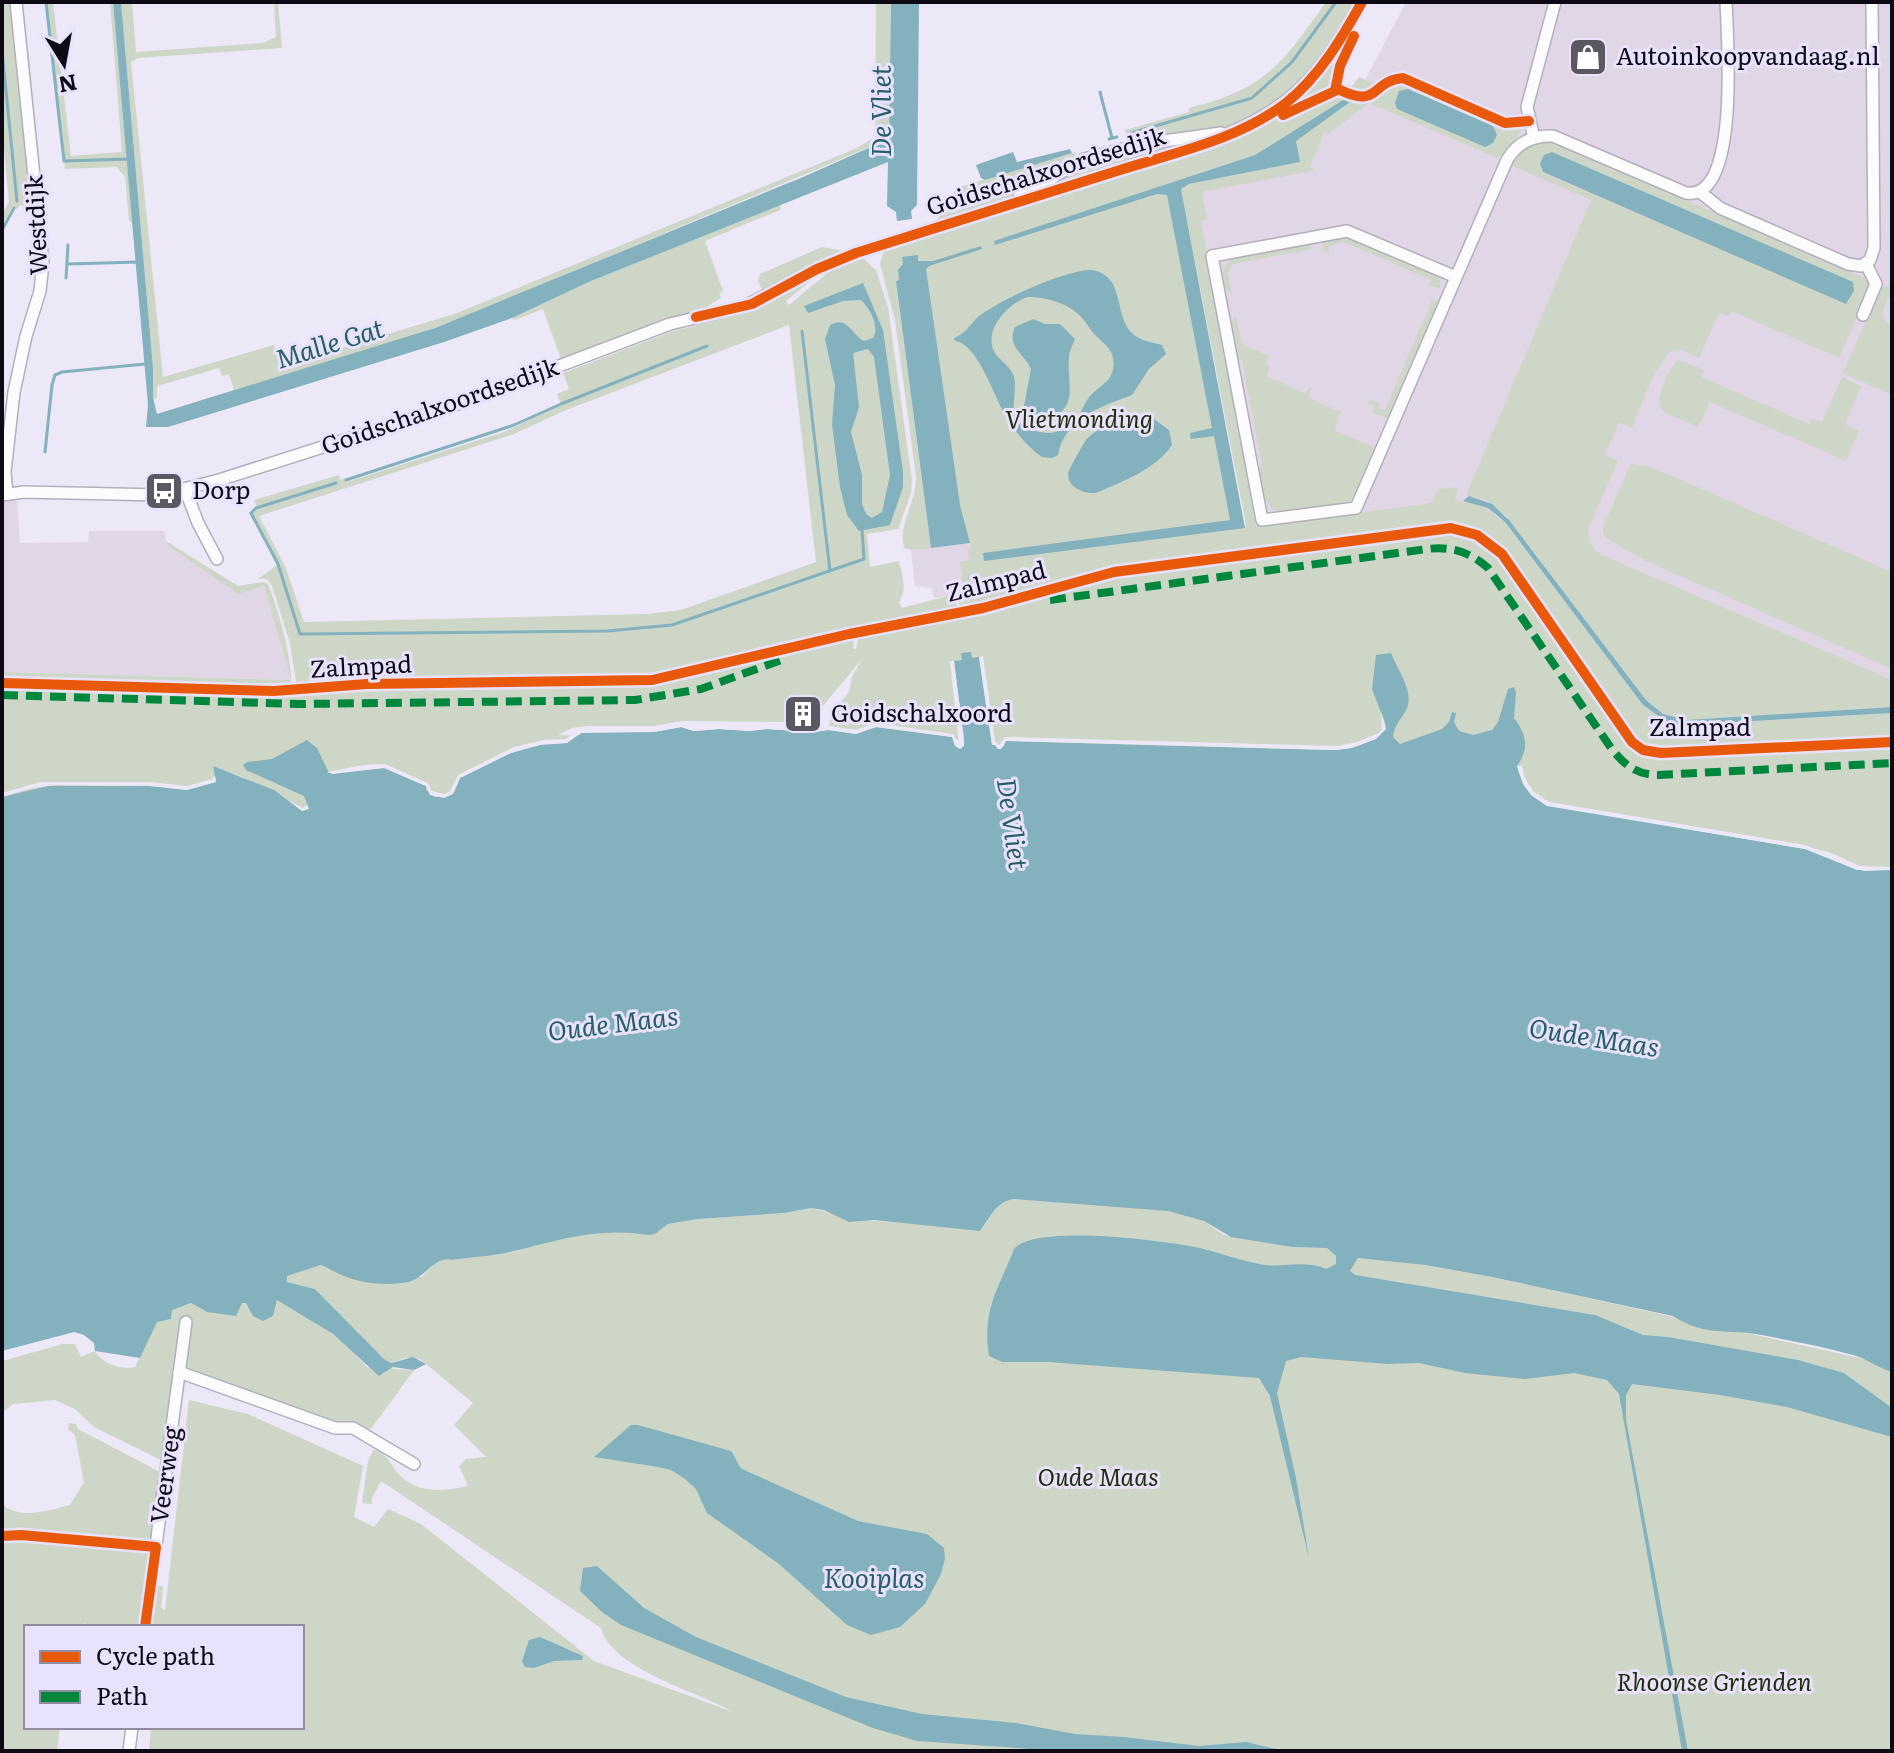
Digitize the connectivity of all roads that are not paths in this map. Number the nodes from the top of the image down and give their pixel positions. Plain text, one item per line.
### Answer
1 (16, 2) edge
2 (1362, 2) edge
3 (1555, 2) edge
4 (1726, 2) edge
5 (1872, 2) edge
6 (1230, 133) junction
7 (1534, 138) junction
8 (1700, 192) junction
9 (1007, 206) junction
10 (1866, 264) junction
11 (1456, 277) junction
12 (1863, 315) dead end
13 (185, 489) junction
14 (5, 494) edge
15 (217, 559) dead end
16 (186, 1322) dead end
17 (179, 1372) junction
18 (414, 1464) dead end
19 (145, 1625) edge
20 (132, 1729) edge
21 (129, 1751) edge

1 - 14 street, Westdijk
2 - 6 street, Goidschalxoordsedijk
3 - 7 street
4 - 8 street
5 - 10 street
6 - 9 street, Goidschalxoordsedijk
6 - 9 street, Goidschalxoordsedijk
7 - 8 street
7 - 11 street
8 - 10 street
9 - 13 street, Goidschalxoordsedijk
10 - 12 street
11 - 11 street
13 - 14 street, Goidschalxoordsedijk
13 - 15 street
16 - 17 street, Veerweg
17 - 18 street
17 - 19 street, Veerweg
20 - 21 street

